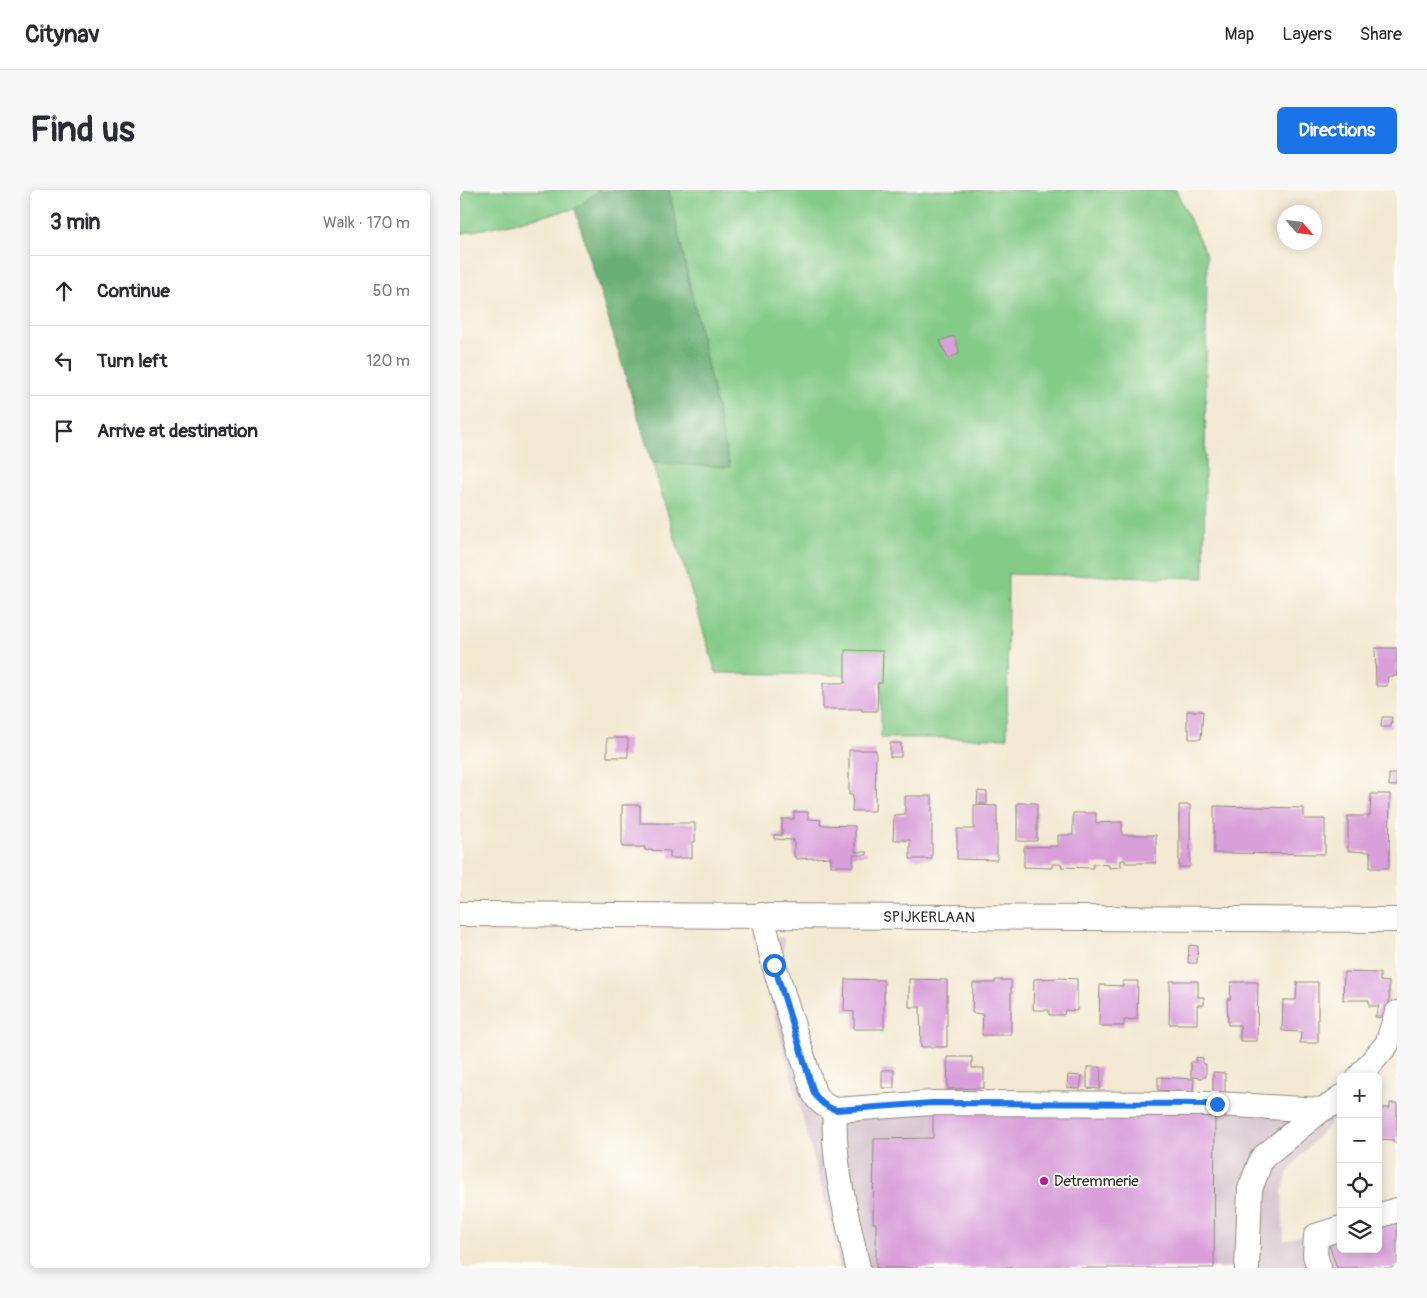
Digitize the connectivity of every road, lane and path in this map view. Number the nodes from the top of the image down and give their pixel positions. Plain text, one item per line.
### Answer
1 (460, 914) edge
2 (762, 915) junction
3 (1397, 920) edge
4 (1397, 1013) edge
5 (1362, 1073) edge
6 (1337, 1101) edge
7 (836, 1110) junction
8 (1321, 1110) junction
9 (1397, 1210) edge
10 (1382, 1215) edge
11 (1337, 1229) edge
12 (858, 1268) edge
13 (1247, 1268) edge
14 (1319, 1268) edge

1 - 2 street, SPIJKERLAAN
2 - 3 street, SPIJKERLAAN
2 - 7 street
4 - 5 street
6 - 8 street
7 - 8 street
7 - 12 street
8 - 13 street
9 - 10 street
11 - 14 street

